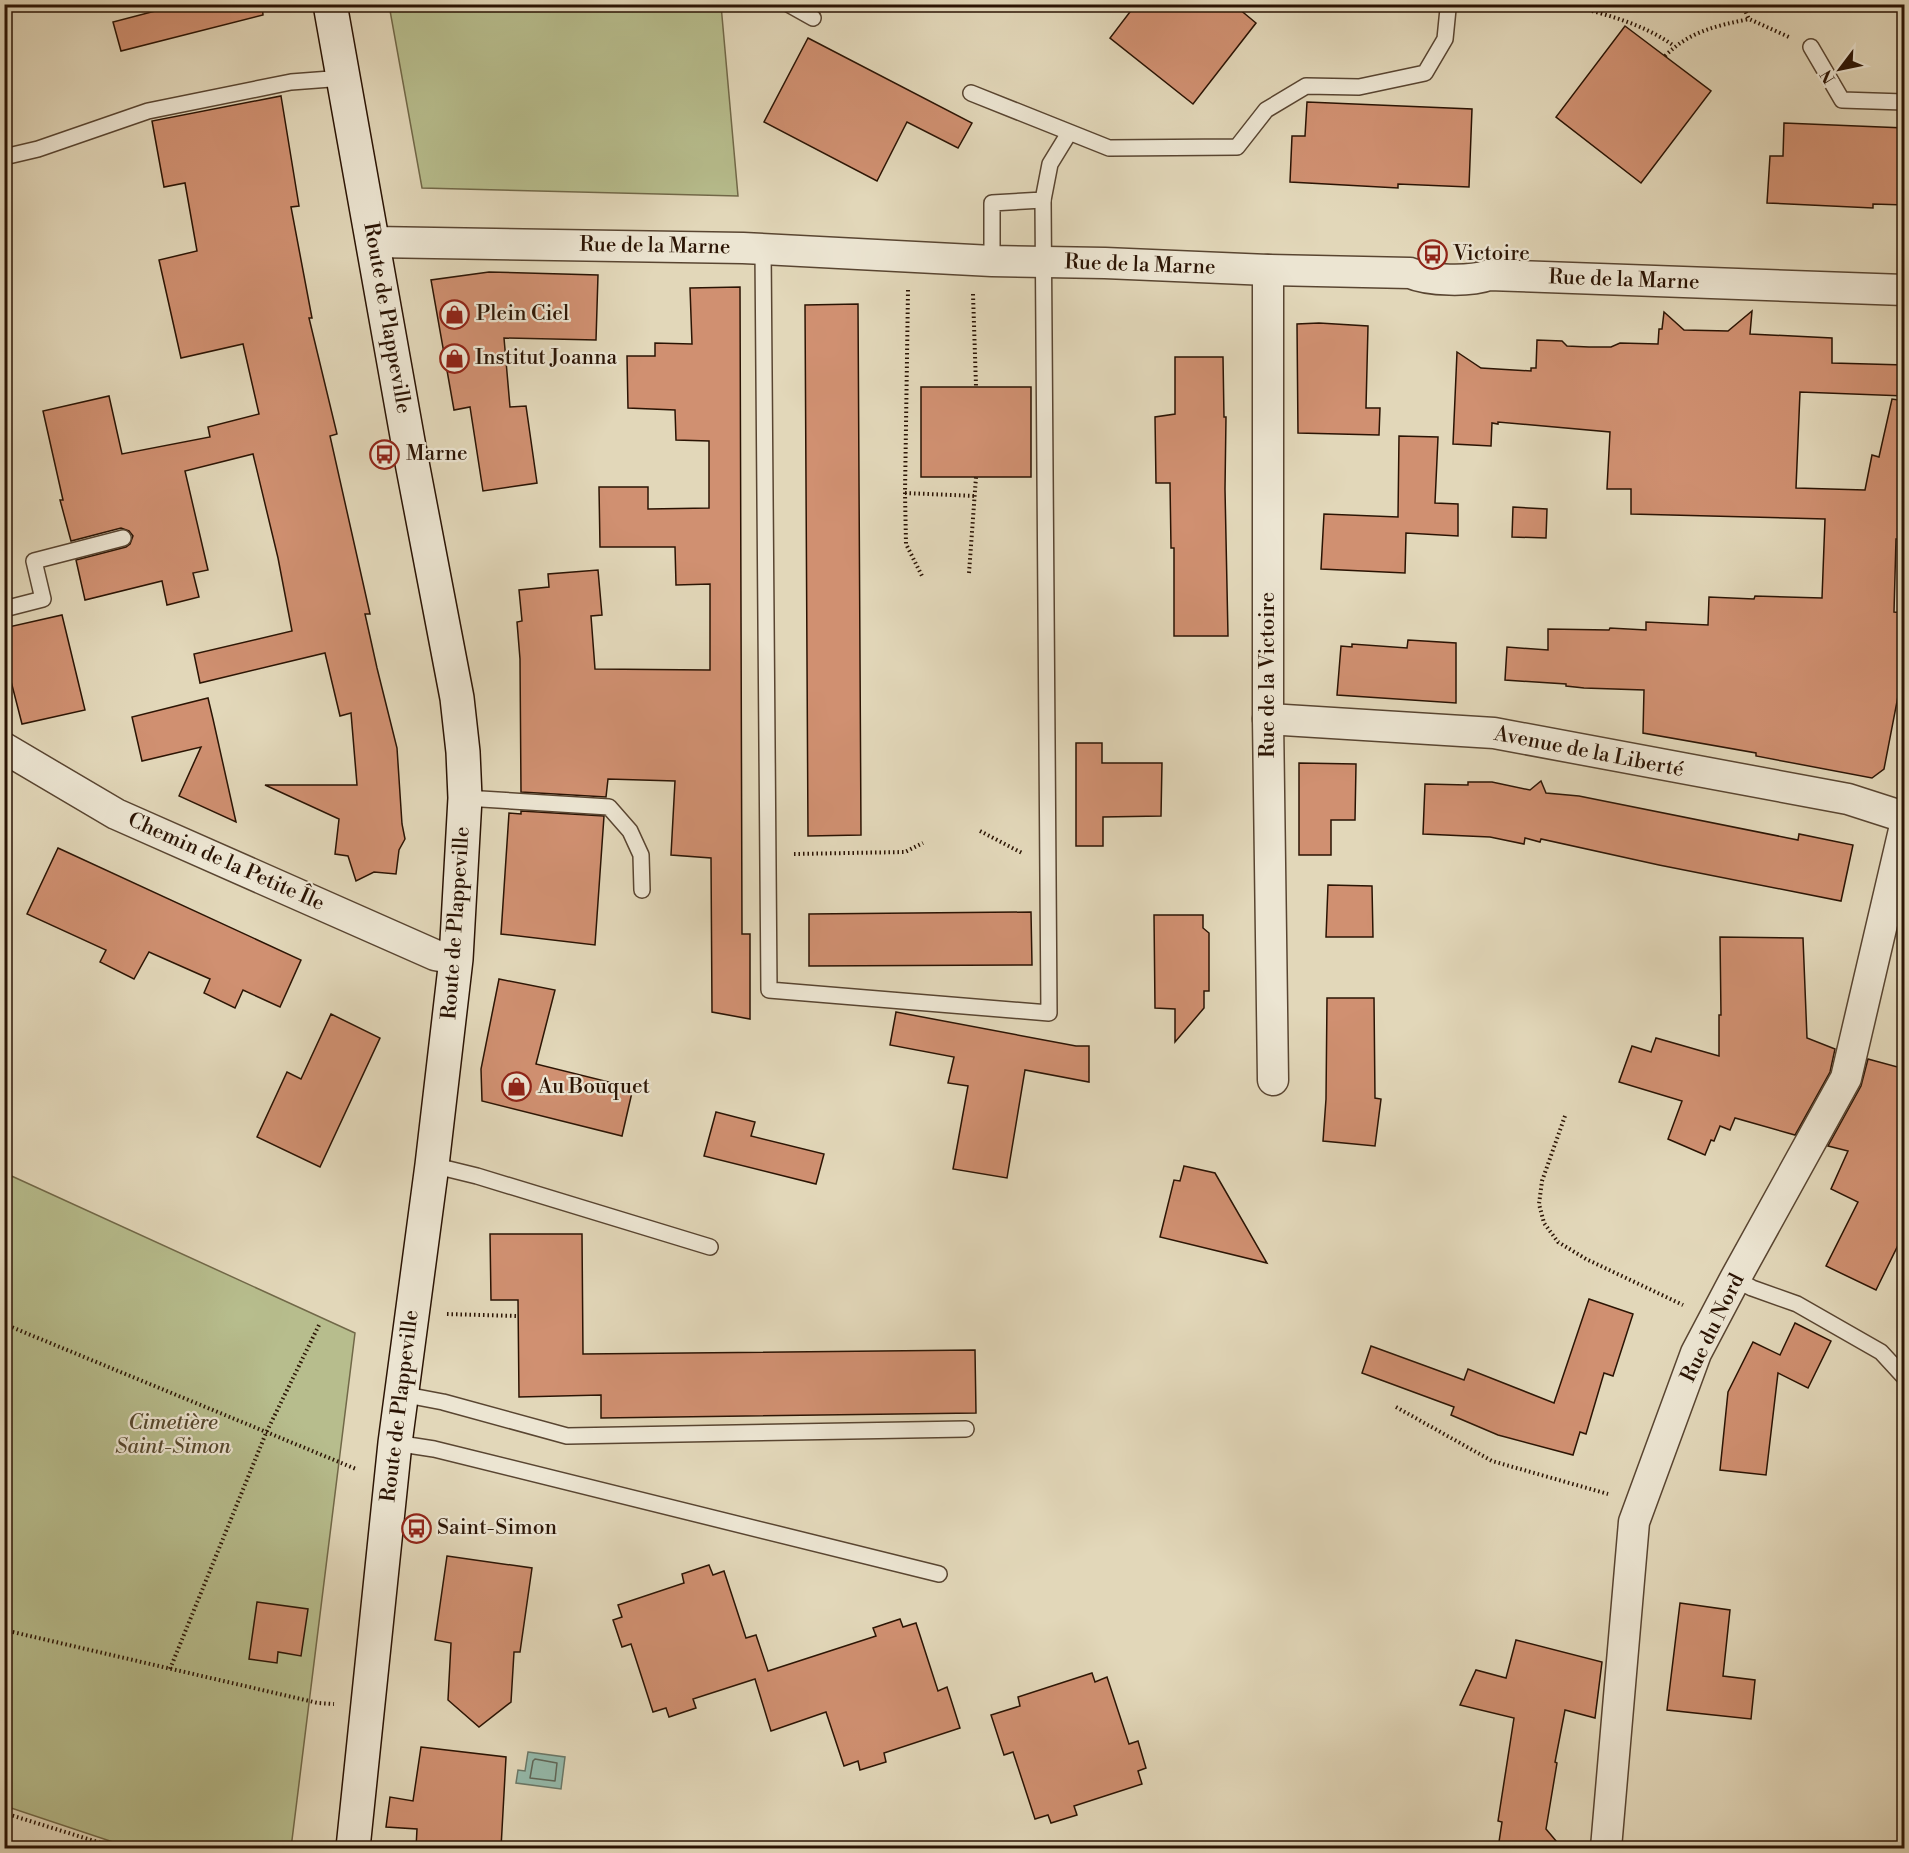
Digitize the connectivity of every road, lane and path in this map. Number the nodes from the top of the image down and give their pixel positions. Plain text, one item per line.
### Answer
1 (330, 4) edge
2 (788, 4) edge
3 (1445, 4) edge
4 (1566, 4) edge
5 (1742, 4) edge
6 (813, 18) dead end
7 (1749, 19) junction
8 (1674, 46) junction
9 (1811, 48) joint
10 (1665, 56) dead end
11 (344, 78) junction
12 (971, 93) dead end
13 (1905, 102) edge
14 (1069, 133) junction
15 (4, 157) edge
16 (1043, 200) junction
17 (374, 242) junction
18 (763, 249) junction
19 (908, 256) junction
20 (982, 260) junction
21 (1043, 262) junction
22 (1268, 270) junction
23 (1905, 290) edge
24 (976, 386) dead end
25 (976, 477) dead end
26 (905, 493) junction
27 (975, 496) junction
28 (123, 538) dead end
29 (969, 573) dead end
30 (923, 579) dead end
31 (4, 609) edge
32 (1268, 719) junction
33 (4, 748) edge
34 (465, 798) junction
35 (1905, 816) edge
36 (1905, 830) edge
37 (980, 831) dead end
38 (923, 843) dead end
39 (768, 855) junction
40 (1048, 867) junction
41 (642, 890) dead end
42 (456, 959) junction
43 (1273, 1080) dead end
44 (1565, 1116) dead end
45 (432, 1165) junction
46 (710, 1247) dead end
47 (1735, 1279) junction
48 (412, 1306) junction
49 (518, 1316) dead end
50 (1714, 1320) junction
51 (320, 1323) dead end
52 (4, 1324) edge
53 (1905, 1377) edge
54 (401, 1394) junction
55 (1396, 1407) dead end
56 (966, 1429) dead end
57 (266, 1433) junction
58 (394, 1443) junction
59 (391, 1477) junction
60 (1641, 1504) junction
61 (939, 1574) dead end
62 (4, 1630) edge
63 (170, 1669) junction
64 (368, 1705) junction
65 (4, 1813) edge
66 (117, 1848) edge
67 (353, 1848) edge
68 (1606, 1848) edge

1 - 11 street, Route de Plappeville
2 - 6 lane
3 - 14 lane
4 - 8 path
5 - 7 path
7 - 8 path
7 - 9 path
8 - 10 path
9 - 13 lane
11 - 15 lane
11 - 17 street, Route de Plappeville
12 - 14 lane
14 - 16 lane
16 - 20 lane
16 - 21 lane
17 - 18 street, Rue de la Marne
17 - 34 street, Route de Plappeville
18 - 19 street, Rue de la Marne
18 - 39 lane
19 - 20 street, Rue de la Marne
19 - 26 path
20 - 21 street, Rue de la Marne
20 - 24 path
21 - 22 street, Rue de la Marne
21 - 40 lane
22 - 23 street, Rue de la Marne
22 - 32 street, Rue de la Victoire
25 - 27 path
26 - 27 path
26 - 30 path
27 - 29 path
28 - 31 lane
32 - 35 street, Avenue de la Liberté
32 - 43 street, Rue de la Victoire
33 - 42 street, Chemin de la Petite Île
34 - 41 lane
34 - 42 street, Route de Plappeville
36 - 47 street, Rue du Nord
37 - 40 path
38 - 39 path
39 - 40 lane
42 - 45 street, Route de Plappeville
44 - 50 path
45 - 46 lane
45 - 48 street, Route de Plappeville
47 - 50 street, Rue du Nord
47 - 53 lane
48 - 49 path
48 - 54 street, Route de Plappeville
50 - 60 street, Rue du Nord
51 - 57 path
52 - 57 path
54 - 56 lane
54 - 58 street, Route de Plappeville
55 - 60 path
57 - 59 path
57 - 63 path
58 - 59 street, Route de Plappeville
58 - 61 lane
59 - 64 street, Route de Plappeville
60 - 68 street, Rue du Nord
62 - 63 path
63 - 64 path
64 - 67 street, Route de Plappeville
65 - 66 path

